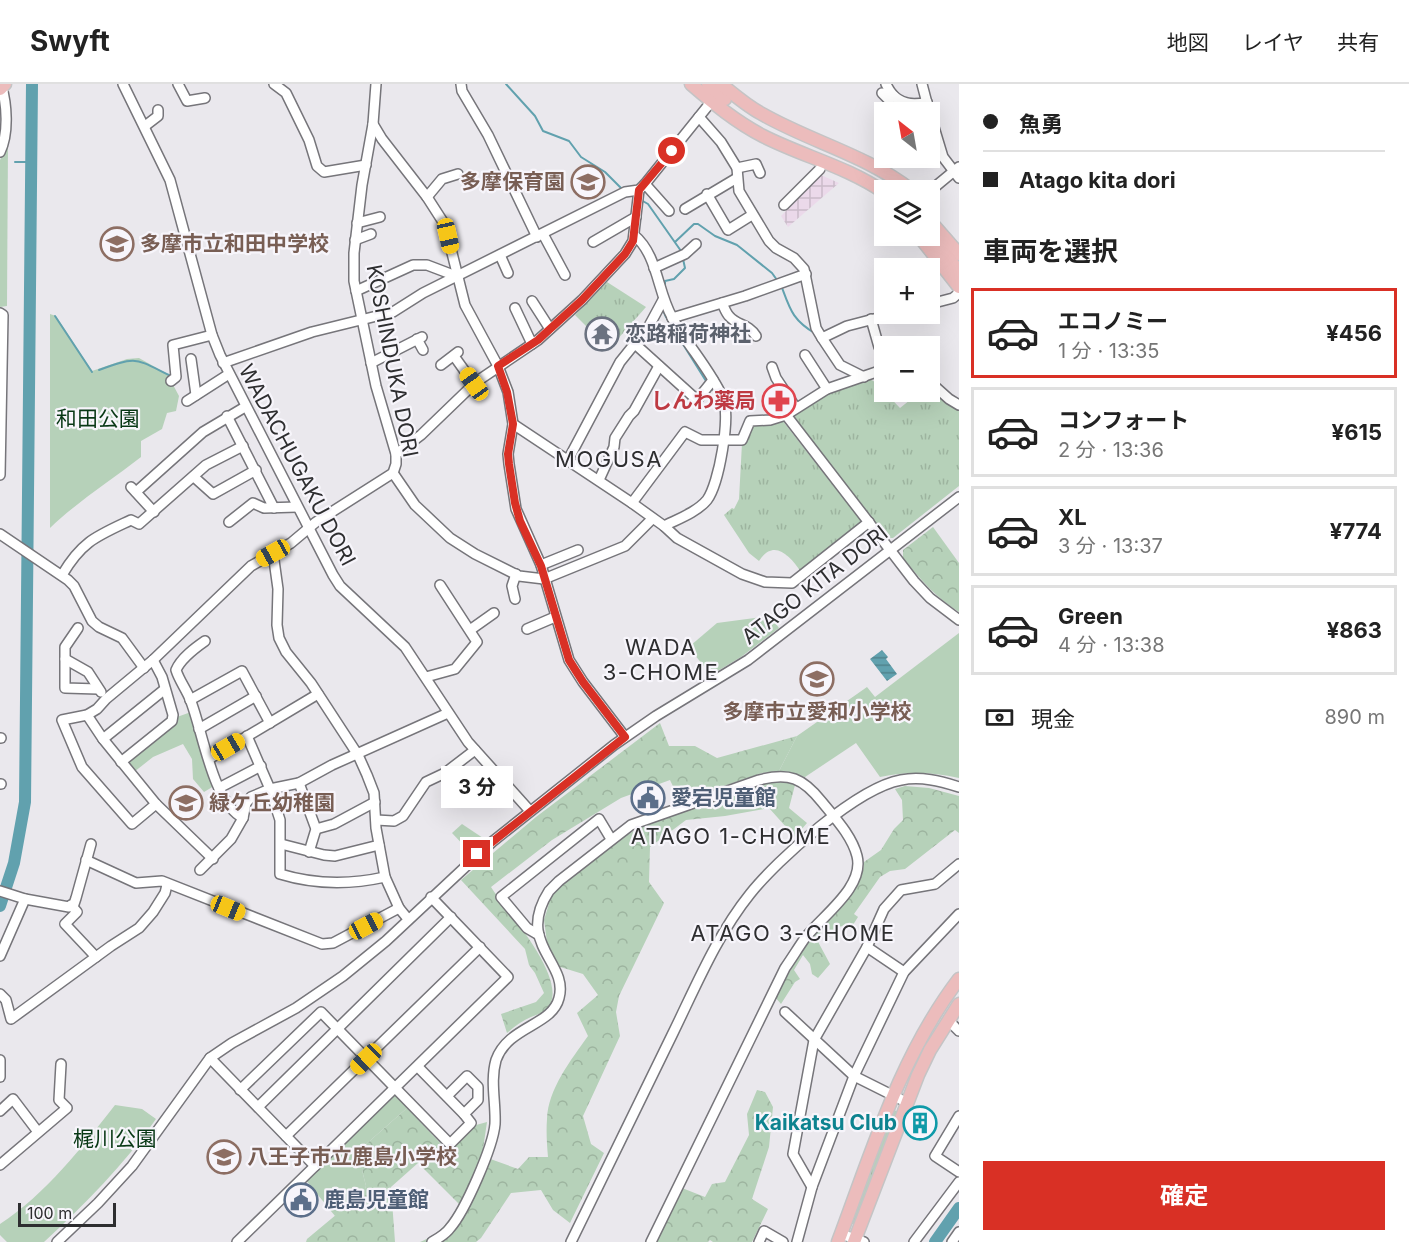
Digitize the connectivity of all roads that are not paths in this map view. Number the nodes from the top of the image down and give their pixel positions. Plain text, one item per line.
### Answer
1 (123, 84) edge
2 (178, 84) edge
3 (274, 84) edge
4 (376, 84) edge
5 (461, 84) edge
6 (691, 84) edge
7 (922, 84) edge
8 (714, 85) edge
9 (2, 86) edge
10 (884, 88) edge
11 (205, 98) dead end
12 (712, 102) junction
13 (904, 102) edge
14 (927, 102) edge
15 (158, 111) dead end
16 (699, 117) junction
17 (373, 124) junction
18 (145, 126) junction
19 (782, 144) junction
20 (940, 147) edge
21 (0, 152) edge
22 (366, 165) junction
23 (820, 170) junction
24 (760, 172) dead end
25 (737, 173) junction
26 (957, 173) edge
27 (458, 174) dead end
28 (882, 180) edge
29 (897, 180) edge
30 (940, 184) edge
31 (874, 186) edge
32 (636, 193) junction
33 (707, 194) junction
34 (874, 196) edge
35 (427, 197) junction
36 (786, 201) dead end
37 (685, 209) dead end
38 (669, 211) dead end
39 (752, 215) junction
40 (380, 217) dead end
41 (636, 217) junction
42 (357, 223) junction
43 (940, 232) edge
44 (371, 234) dead end
45 (634, 235) junction
46 (540, 236) junction
47 (355, 240) junction
48 (593, 242) dead end
49 (696, 244) dead end
50 (927, 246) edge
51 (938, 246) edge
52 (959, 254) edge
53 (500, 255) junction
54 (654, 268) junction
55 (958, 269) edge
56 (508, 273) dead end
57 (806, 274) junction
58 (565, 275) dead end
59 (456, 276) junction
60 (959, 287) edge
61 (356, 291) junction
62 (959, 293) edge
63 (663, 300) junction
64 (532, 301) dead end
65 (940, 301) edge
66 (722, 303) junction
67 (0, 313) edge
68 (516, 314) dead end
69 (672, 318) junction
70 (874, 319) edge
71 (871, 320) junction
72 (361, 321) junction
73 (550, 329) junction
74 (212, 335) junction
75 (756, 336) dead end
76 (876, 336) edge
77 (822, 338) junction
78 (532, 344) junction
79 (635, 344) junction
80 (423, 350) dead end
81 (805, 355) dead end
82 (191, 359) dead end
83 (223, 363) junction
84 (370, 363) junction
85 (441, 365) dead end
86 (840, 365) junction
87 (498, 366) junction
88 (659, 366) junction
89 (772, 367) dead end
90 (874, 373) edge
91 (229, 374) junction
92 (864, 377) junction
93 (713, 380) junction
94 (171, 381) dead end
95 (846, 382) junction
96 (474, 384) junction
97 (827, 389) junction
98 (940, 391) edge
99 (196, 395) junction
100 (187, 401) dead end
101 (959, 405) edge
102 (245, 406) junction
103 (796, 408) junction
104 (786, 415) junction
105 (227, 416) junction
106 (513, 424) junction
107 (724, 441) junction
108 (243, 446) junction
109 (396, 454) junction
110 (568, 460) junction
111 (256, 470) junction
112 (393, 473) junction
113 (0, 475) edge
114 (194, 477) junction
115 (599, 480) junction
116 (959, 497) edge
117 (632, 503) junction
118 (297, 507) junction
119 (274, 508) junction
120 (154, 512) junction
121 (652, 519) junction
122 (229, 522) dead end
123 (869, 522) junction
124 (664, 526) junction
125 (308, 529) junction
126 (0, 534) edge
127 (578, 550) dead end
128 (890, 550) junction
129 (273, 553) junction
130 (541, 566) junction
131 (62, 574) junction
132 (516, 574) junction
133 (544, 579) junction
134 (440, 585) dead end
135 (516, 599) dead end
136 (494, 613) dead end
137 (555, 617) junction
138 (959, 620) edge
139 (78, 628) dead end
140 (527, 629) dead end
141 (470, 630) junction
142 (205, 641) dead end
143 (65, 659) junction
144 (153, 660) junction
145 (144, 668) junction
146 (426, 677) junction
147 (98, 689) junction
148 (165, 689) junction
149 (318, 694) junction
150 (256, 696) junction
151 (106, 699) junction
152 (190, 700) junction
153 (448, 713) junction
154 (87, 715) junction
155 (270, 723) junction
156 (200, 729) junction
157 (247, 736) junction
158 (625, 737) junction
159 (103, 739) junction
160 (475, 750) junction
161 (358, 755) junction
162 (209, 759) junction
163 (122, 762) junction
164 (261, 766) junction
165 (299, 783) junction
166 (959, 787) edge
167 (219, 788) junction
168 (270, 789) junction
169 (375, 801) junction
170 (156, 804) junction
171 (530, 811) junction
172 (834, 817) junction
173 (243, 818) junction
174 (376, 820) junction
175 (316, 829) junction
176 (611, 839) junction
177 (91, 844) dead end
178 (281, 844) junction
179 (378, 845) junction
180 (309, 852) junction
181 (213, 859) junction
182 (87, 860) junction
183 (959, 864) edge
184 (200, 870) dead end
185 (385, 877) junction
186 (167, 885) junction
187 (0, 891) edge
188 (431, 897) junction
189 (24, 898) junction
190 (71, 905) junction
191 (399, 908) junction
192 (959, 914) edge
193 (452, 917) junction
194 (408, 919) junction
195 (539, 935) junction
196 (867, 946) junction
197 (480, 947) junction
198 (0, 956) edge
199 (96, 957) junction
200 (904, 972) junction
201 (959, 979) edge
202 (0, 994) edge
203 (959, 1004) edge
204 (785, 1012) dead end
205 (948, 1020) junction
206 (338, 1028) junction
207 (959, 1031) edge
208 (814, 1040) junction
209 (210, 1058) junction
210 (366, 1059) junction
211 (0, 1060) edge
212 (61, 1064) dead end
213 (418, 1067) junction
214 (854, 1076) junction
215 (0, 1077) edge
216 (396, 1089) junction
217 (240, 1090) junction
218 (893, 1095) junction
219 (447, 1096) junction
220 (906, 1102) junction
221 (258, 1107) junction
222 (0, 1112) edge
223 (464, 1114) junction
224 (959, 1116) edge
225 (38, 1132) junction
226 (285, 1136) junction
227 (0, 1165) edge
228 (315, 1166) junction
229 (959, 1172) edge
230 (959, 1182) edge
231 (813, 1187) junction
232 (959, 1232) edge
233 (840, 1238) edge
234 (59, 1241) edge
235 (801, 1241) edge
236 (858, 1241) edge
237 (237, 1242) edge
238 (432, 1242) edge
239 (572, 1242) edge
240 (651, 1242) edge
241 (759, 1242) edge
242 (783, 1242) edge
243 (914, 1242) edge
244 (952, 1242) edge

1 - 18 street, WADACHUGAKU DORI
2 - 11 street
3 - 22 street
4 - 17 street, KOSHINDUKA DORI
5 - 46 street
6 - 12 main road
7 - 14 street
8 - 12 street
8 - 28 main road
8 - 29 main road
9 - 21 street
10 - 13 street
12 - 16 street
12 - 19 main road
15 - 18 street
16 - 25 street
16 - 32 street
17 - 22 street, KOSHINDUKA DORI
17 - 35 street
18 - 74 street, WADACHUGAKU DORI
19 - 23 main road
19 - 31 main road
20 - 26 street
22 - 42 street, KOSHINDUKA DORI
23 - 34 main road
23 - 36 street
24 - 25 street
25 - 33 street
25 - 39 street
26 - 30 street
27 - 35 street
32 - 38 street
32 - 41 street
32 - 46 street
33 - 37 street
33 - 39 street
35 - 59 street
39 - 57 street
40 - 42 street
41 - 45 street
41 - 48 street
42 - 47 street, KOSHINDUKA DORI
43 - 52 main road
44 - 47 street
45 - 54 street
45 - 73 street
46 - 53 street
46 - 58 street
47 - 61 street, KOSHINDUKA DORI
49 - 54 street
50 - 60 main road
51 - 55 main road
53 - 56 street
53 - 59 street
54 - 63 street
57 - 66 street
57 - 77 street
59 - 61 street
59 - 72 street
59 - 87 street
61 - 72 street, KOSHINDUKA DORI
62 - 65 street
63 - 69 street
63 - 79 street
64 - 73 street
66 - 69 street
66 - 75 street
67 - 113 street
68 - 78 street
69 - 93 street
70 - 71 street
71 - 76 street
71 - 77 street
72 - 83 street
72 - 84 street, KOSHINDUKA DORI
73 - 78 street
74 - 83 street, WADACHUGAKU DORI
74 - 94 street
77 - 86 street
78 - 87 street
79 - 88 street
79 - 110 street
80 - 84 street
81 - 97 street
82 - 99 street
83 - 91 street, WADACHUGAKU DORI
84 - 109 street, KOSHINDUKA DORI
85 - 96 street
86 - 92 street
86 - 95 street
87 - 96 street
87 - 106 street
88 - 93 street
88 - 115 street
89 - 103 street
90 - 92 street
91 - 99 street
91 - 102 street, WADACHUGAKU DORI
92 - 95 street
93 - 107 street
95 - 97 street
96 - 109 street
97 - 103 street
98 - 101 street
99 - 100 street
102 - 105 street
102 - 118 street, WADACHUGAKU DORI
103 - 104 street
104 - 107 street
104 - 123 street
105 - 108 street
105 - 120 street
106 - 110 street
106 - 130 street
107 - 117 street
107 - 124 street
108 - 111 street
108 - 114 street
109 - 112 street, KOSHINDUKA DORI
110 - 115 street
111 - 114 street
111 - 119 street
112 - 125 street, KOSHINDUKA DORI
112 - 132 street
114 - 120 street
115 - 117 street
116 - 128 street, ATAGO KITA DORI
117 - 121 street
118 - 119 street
118 - 125 street, WADACHUGAKU DORI
119 - 122 street
120 - 131 street
121 - 124 street
121 - 133 street
123 - 124 street
123 - 128 street
125 - 129 street, KOSHINDUKA DORI
125 - 146 street, WADACHUGAKU DORI
126 - 131 street
127 - 130 street
128 - 138 street
128 - 158 street, ATAGO KITA DORI
129 - 144 street, KOSHINDUKA DORI
129 - 149 street
130 - 133 street
131 - 145 street
132 - 133 street
132 - 135 street
133 - 137 street
134 - 141 street
136 - 141 street
137 - 140 street
137 - 158 street
139 - 143 street
141 - 146 street
142 - 152 street
143 - 147 street
143 - 147 street
144 - 145 street, KOSHINDUKA DORI
144 - 148 street
145 - 151 street, KOSHINDUKA DORI
146 - 153 street, WADACHUGAKU DORI
147 - 151 street
148 - 159 street
148 - 163 street
149 - 155 street
149 - 161 street
150 - 152 street
150 - 155 street
150 - 156 street
151 - 154 street, KOSHINDUKA DORI
152 - 156 street
153 - 160 street, WADACHUGAKU DORI
153 - 161 street
154 - 159 street
154 - 170 street, KOSHINDUKA DORI
155 - 157 street
156 - 162 street
157 - 162 street
157 - 164 street
158 - 171 street, ATAGO KITA DORI
159 - 163 street
160 - 171 street, WADACHUGAKU DORI
160 - 174 street
161 - 165 street
161 - 169 street
162 - 167 street
163 - 170 street
164 - 167 street
164 - 168 street
165 - 168 street
165 - 175 street
166 - 172 street
167 - 173 street
168 - 173 street
168 - 178 street
169 - 174 street
169 - 175 street
170 - 181 street
171 - 188 street, ATAGO KITA DORI
172 - 176 street
172 - 239 street
172 - 240 street
173 - 181 street
174 - 179 street
175 - 180 street
176 - 195 street
176 - 195 street
177 - 182 street
178 - 180 street
178 - 185 street
179 - 180 street
179 - 185 street
181 - 184 street
182 - 186 street
182 - 190 street
183 - 196 street
185 - 191 street
186 - 191 street
186 - 199 street
187 - 189 street
188 - 193 street
188 - 194 street, ATAGO KITA DORI
189 - 190 street
189 - 198 street
190 - 199 street
191 - 194 street
192 - 200 street
193 - 197 street
193 - 206 street
194 - 209 street, ATAGO KITA DORI
195 - 238 street
196 - 200 street
196 - 208 street
197 - 210 street
197 - 213 street
199 - 202 street
200 - 214 street
201 - 218 main road
203 - 205 main road
204 - 208 street
205 - 207 street
205 - 220 main road
206 - 210 street
206 - 217 street
206 - 221 street
208 - 214 street
208 - 231 street
209 - 217 street
209 - 234 street, ATAGO KITA DORI
210 - 216 street
210 - 226 street
211 - 215 street
212 - 225 street
213 - 216 street
213 - 219 street
214 - 218 street
214 - 231 street
216 - 223 street
216 - 228 street
217 - 221 street
218 - 220 street
218 - 233 main road
219 - 223 street
219 - 223 street
220 - 236 main road
221 - 226 street
222 - 225 street
224 - 229 street
225 - 227 street
226 - 228 street
228 - 237 street
230 - 243 street
231 - 235 street
232 - 244 street
233 - 236 street
241 - 242 street

